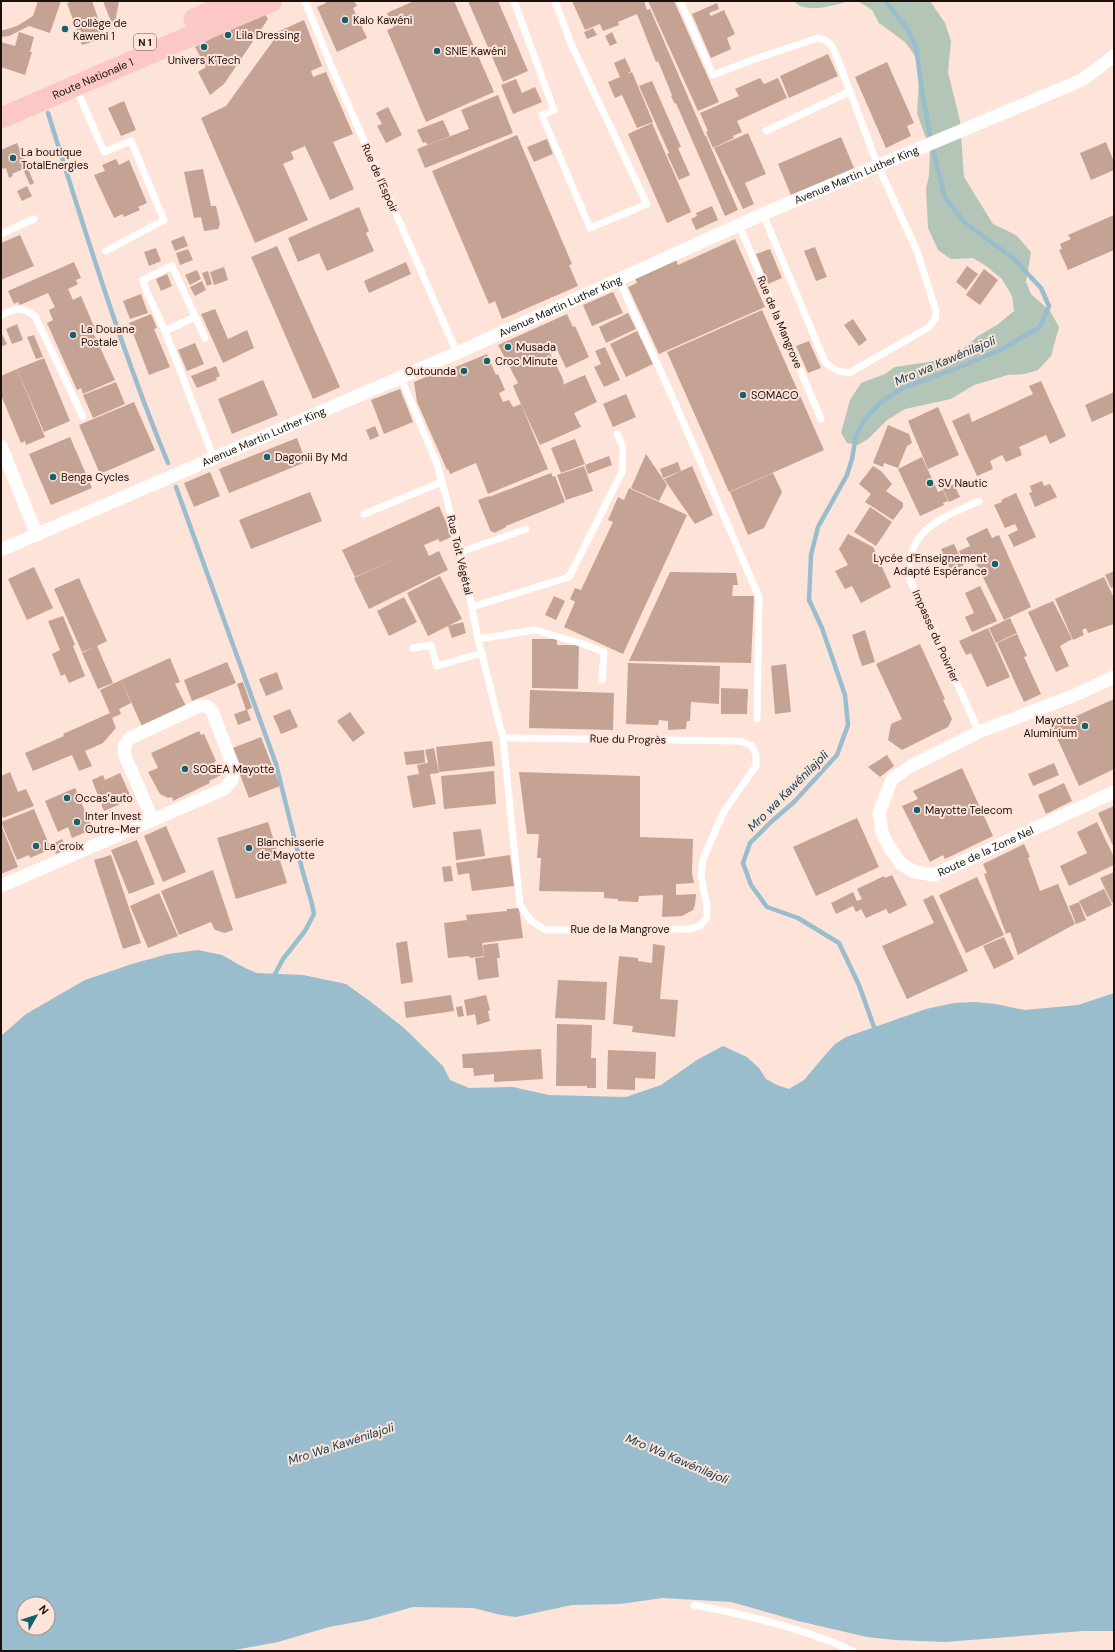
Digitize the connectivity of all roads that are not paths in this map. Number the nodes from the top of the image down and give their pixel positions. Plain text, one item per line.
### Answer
1 (234, 1) edge
2 (272, 1) edge
3 (306, 1) edge
4 (514, 1) edge
5 (555, 1) edge
6 (680, 1) edge
7 (1114, 56) edge
8 (75, 86) junction
9 (849, 92) junction
10 (1, 107) edge
11 (1, 118) edge
12 (766, 131) dead end
13 (878, 166) junction
14 (763, 214) junction
15 (34, 219) dead end
16 (739, 225) junction
17 (1, 234) edge
18 (106, 251) dead end
19 (619, 280) junction
20 (1, 315) edge
21 (195, 317) junction
22 (165, 331) junction
23 (205, 338) dead end
24 (458, 353) junction
25 (401, 378) junction
26 (83, 417) dead end
27 (821, 419) dead end
28 (617, 434) dead end
29 (1, 446) edge
30 (214, 459) junction
31 (442, 482) junction
32 (979, 501) dead end
33 (364, 514) dead end
34 (526, 529) dead end
35 (37, 535) junction
36 (1, 550) edge
37 (461, 552) junction
38 (472, 607) junction
39 (478, 639) junction
40 (413, 648) dead end
41 (482, 653) junction
42 (1114, 677) edge
43 (602, 680) dead end
44 (757, 719) dead end
45 (979, 732) junction
46 (503, 738) junction
47 (752, 746) joint
48 (1114, 792) edge
49 (153, 820) junction
50 (1, 886) edge
51 (694, 1605) dead end
52 (852, 1651) edge

1 - 10 main road, Route Nationale 1 / N 1
2 - 8 main road, Route Nationale 1 / N 1
3 - 24 lane, Rue de l'Espoir
4 - 5 lane
6 - 9 lane
7 - 13 street, Avenue Martin Luther King
8 - 11 main road, Route Nationale 1 / N 1
8 - 18 lane
9 - 12 lane
9 - 13 lane
13 - 14 street, Avenue Martin Luther King
13 - 14 lane
14 - 16 street, Avenue Martin Luther King
15 - 17 lane
16 - 19 street, Avenue Martin Luther King
16 - 27 lane, Rue de la Mangrove
19 - 24 street, Avenue Martin Luther King
19 - 44 lane
20 - 26 lane
21 - 22 lane
21 - 22 lane
21 - 23 lane
22 - 30 lane
24 - 25 street, Avenue Martin Luther King
25 - 30 street, Avenue Martin Luther King
25 - 31 lane, Rue Toit Végétal
28 - 38 lane
29 - 35 street
30 - 35 street, Avenue Martin Luther King
31 - 33 lane
31 - 37 lane, Rue Toit Végétal
32 - 45 lane, Impasse du Poivrier
34 - 37 lane
35 - 36 street, Avenue Martin Luther King
37 - 38 lane, Rue Toit Végétal
38 - 39 lane, Rue Toit Végétal
39 - 41 lane, Rue Toit Végétal
39 - 43 lane
40 - 41 lane
41 - 46 lane, Rue Toit Végétal
42 - 45 street, Route de la Zone Nel
45 - 48 street, Route de la Zone Nel
46 - 47 lane, Rue du Progrès
46 - 47 lane, Rue de la Mangrove
49 - 49 street
49 - 50 street
51 - 52 lane

